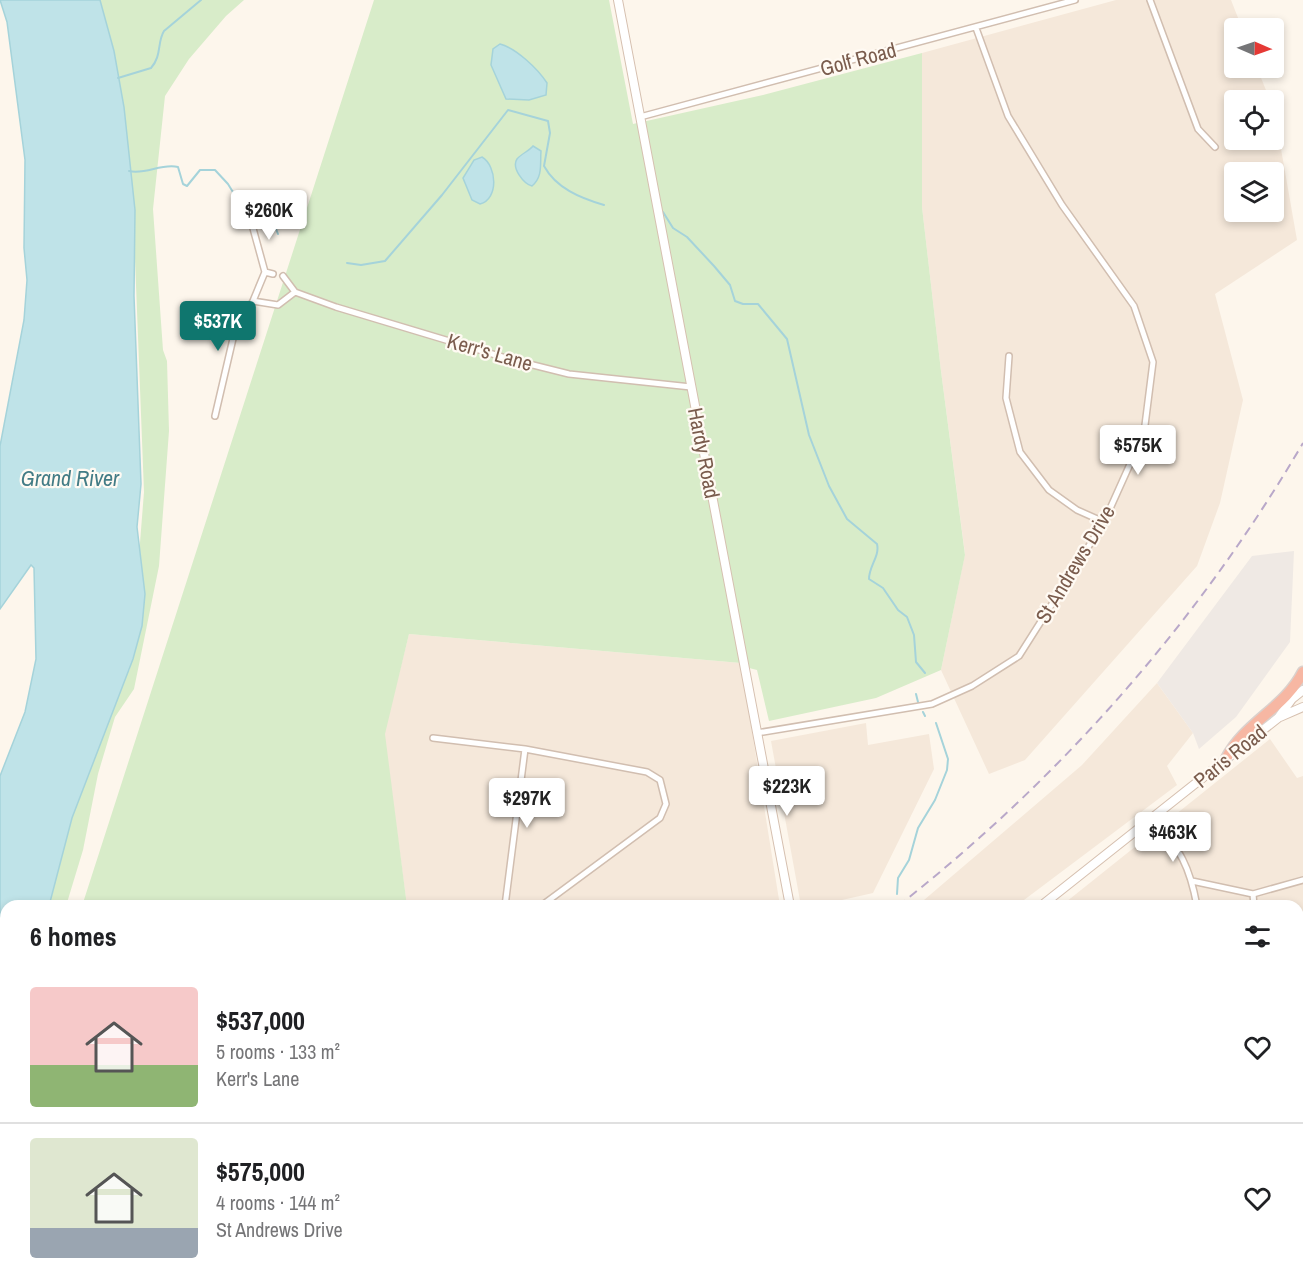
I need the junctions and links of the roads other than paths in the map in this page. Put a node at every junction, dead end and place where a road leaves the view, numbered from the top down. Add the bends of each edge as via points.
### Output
1 (618, 0) edge
2 (1076, 0) edge
3 (1150, 0) edge
4 (976, 28) junction
5 (640, 117) junction
6 (1215, 147) dead end
7 (251, 221) dead end
8 (265, 272) junction
9 (273, 274) dead end
10 (283, 276) dead end
11 (295, 292) junction
12 (253, 301) junction
13 (1008, 356) dead end
14 (691, 387) junction
15 (215, 416) dead end
16 (1104, 522) junction
17 (1303, 672) edge
18 (1303, 690) edge
19 (1303, 707) edge
20 (1278, 718) junction
21 (757, 733) junction
22 (433, 738) dead end
23 (525, 749) junction
24 (1226, 759) junction
25 (1154, 818) junction
26 (1303, 880) edge
27 (1192, 881) junction
28 (1253, 894) junction
29 (506, 900) edge
30 (549, 900) edge
31 (789, 900) edge
32 (1049, 900) edge
33 (1196, 900) edge
34 (1254, 900) edge

1 - 5 main road, Hardy Road
2 - 4 street, Golf Road
3 - 6 street via 1198,129
4 - 5 street, Golf Road
4 - 16 street, St Andrews Drive via 1008,116 1062,205 1134,306 1153,362 1144,433
5 - 14 main road, Hardy Road
7 - 8 street
8 - 9 street
8 - 12 street
10 - 11 street
11 - 12 street via 278,305
11 - 14 street, Kerr's Lane via 374,320 568,374
12 - 15 street via 235,330
13 - 16 street via 1006,398 1020,452 1049,490 1077,510
14 - 21 main road, Hardy Road
16 - 21 street, St Andrews Drive via 1019,656 972,686 932,705
17 - 24 highway via 1281,701 1234,741
18 - 20 main road, Paris Road
19 - 20 main road, Paris Road
20 - 24 main road, Paris Road
21 - 31 main road, Hardy Road
22 - 23 street
23 - 29 street
23 - 30 street via 647,772 660,780 666,804 660,818
24 - 25 main road, Paris Road
25 - 27 street via 1182,855
25 - 32 main road, Paris Road
26 - 28 street
27 - 28 street
27 - 33 street
28 - 34 street

